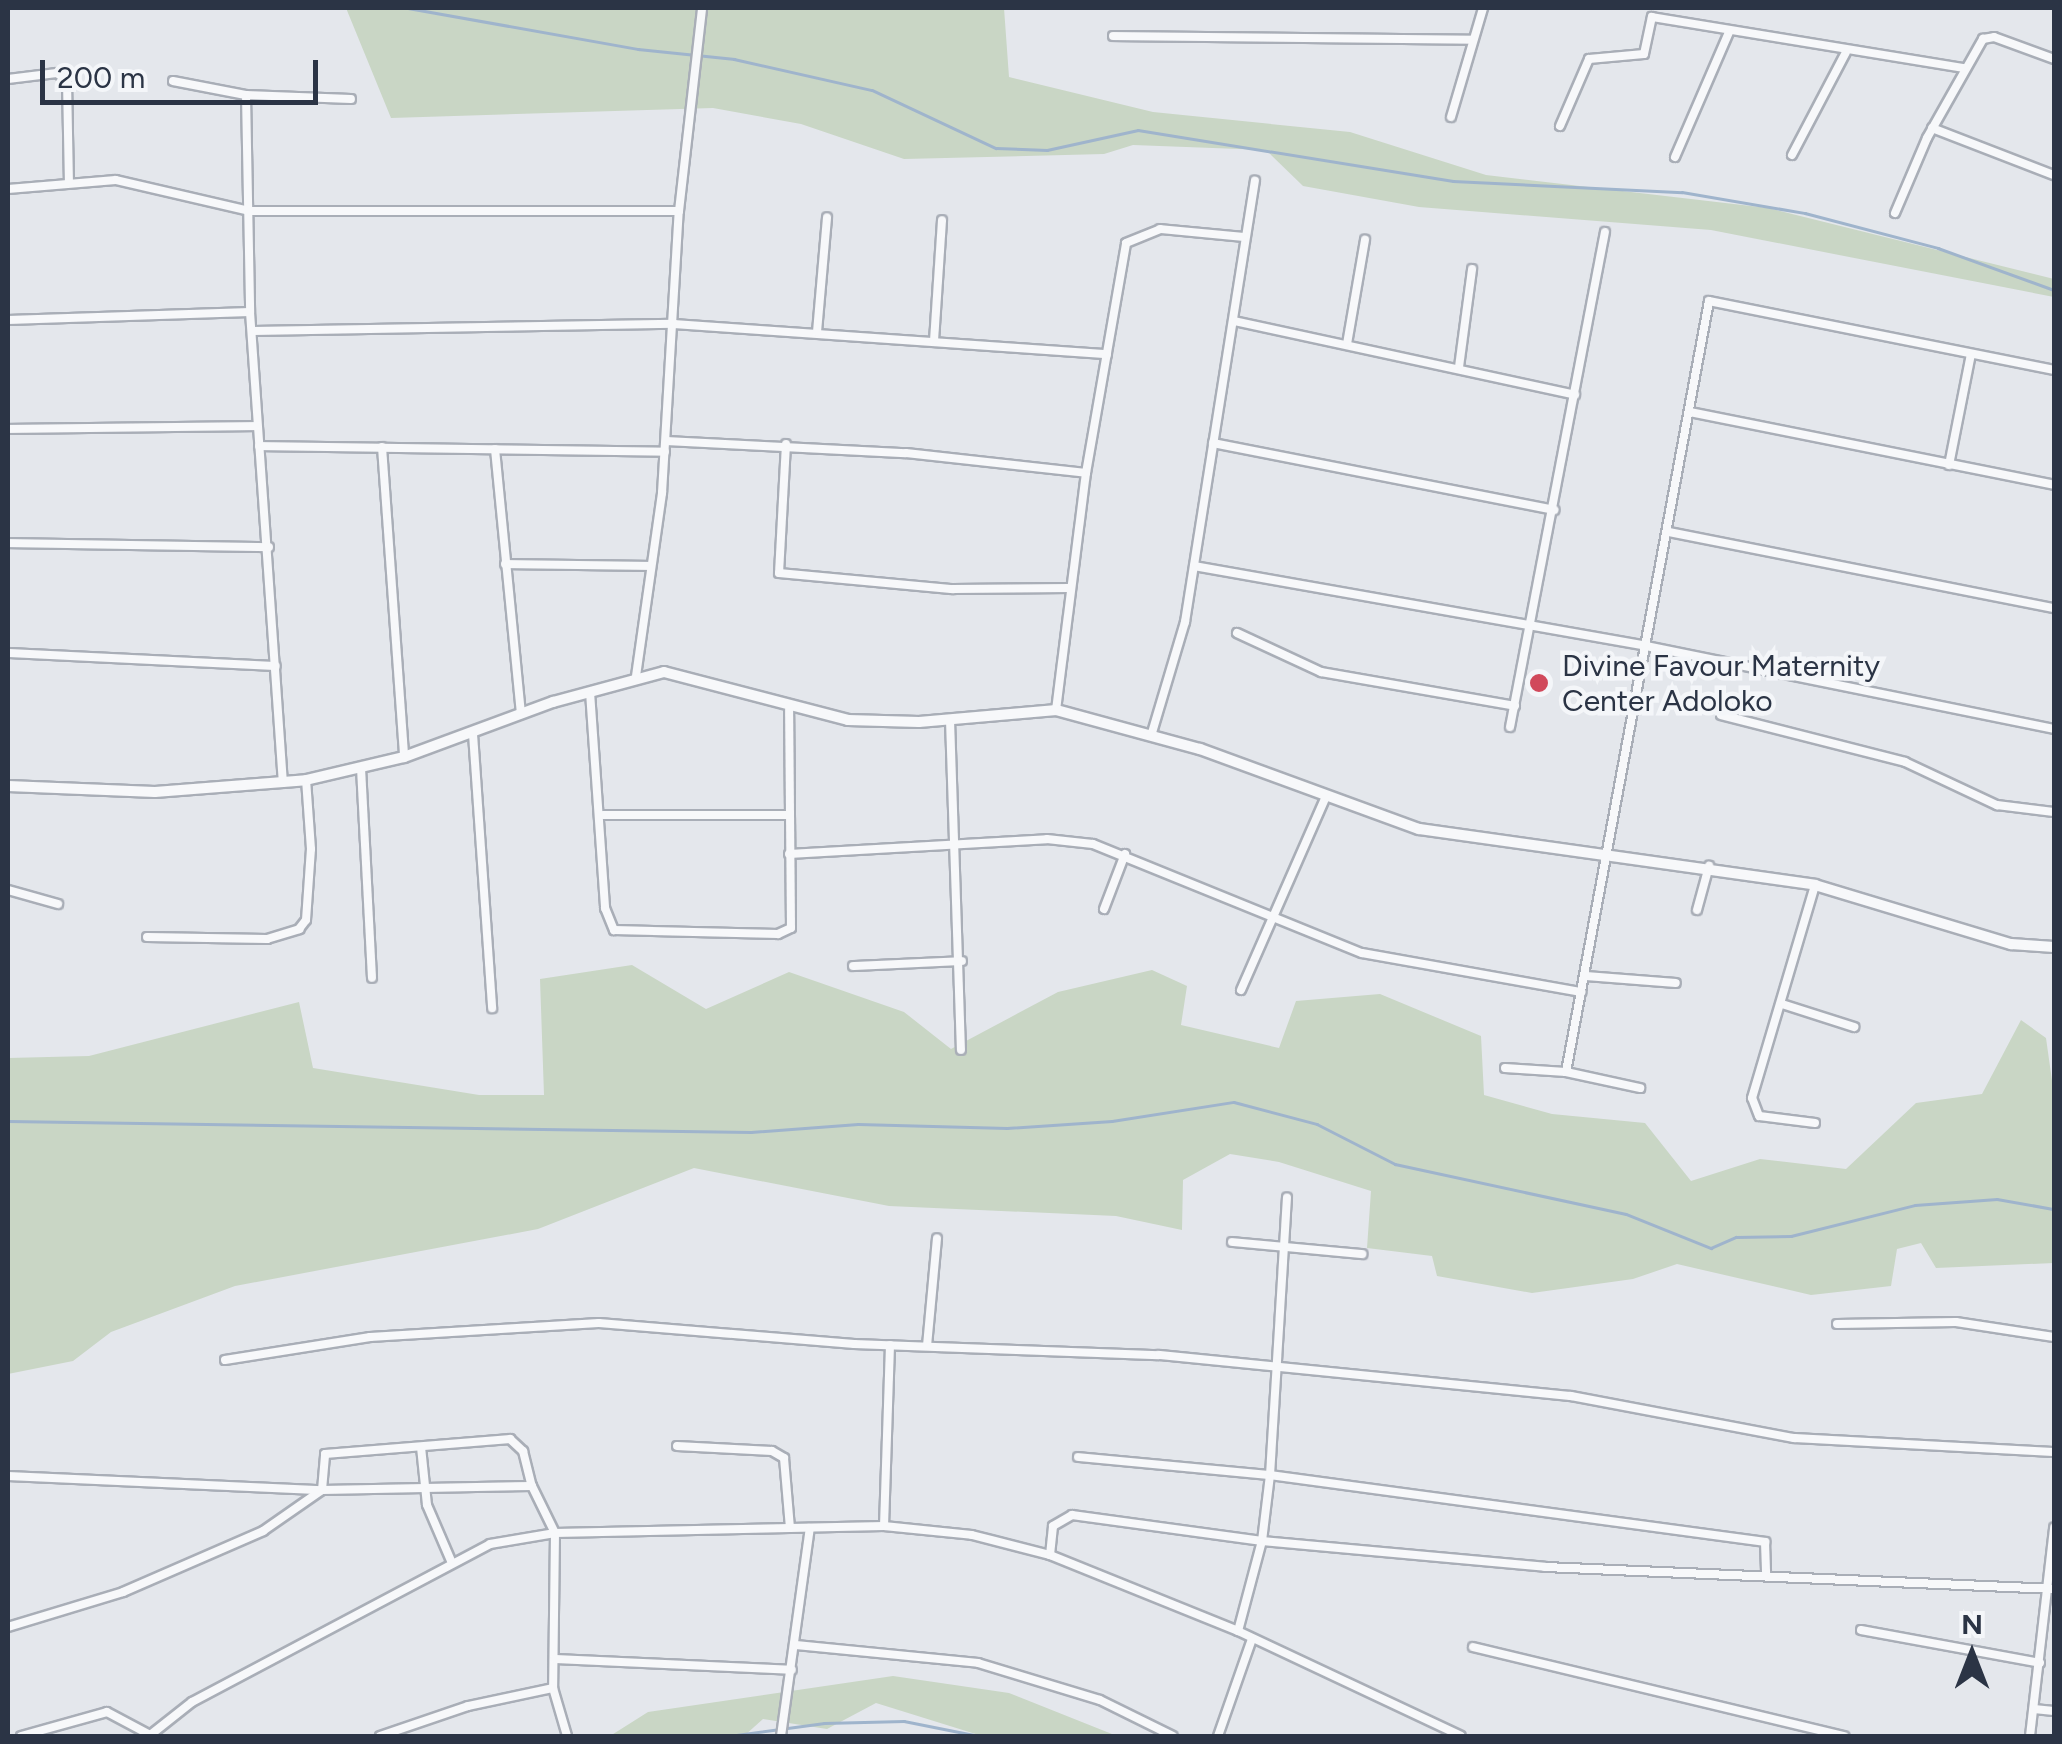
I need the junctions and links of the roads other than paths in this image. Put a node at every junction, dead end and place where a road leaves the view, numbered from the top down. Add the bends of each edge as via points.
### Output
1 (702, 8) edge
2 (1483, 8) edge
3 (1730, 30) junction
4 (1113, 36) dead end
5 (1471, 40) junction
6 (1846, 52) junction
7 (2054, 59) edge
8 (1965, 68) junction
9 (8, 79) edge
10 (173, 81) dead end
11 (246, 95) junction
12 (351, 99) dead end
13 (1452, 116) dead end
14 (1560, 126) dead end
15 (1932, 128) junction
16 (1792, 155) dead end
17 (1674, 157) dead end
18 (2054, 175) edge
19 (1255, 181) dead end
20 (69, 183) junction
21 (8, 189) edge
22 (249, 211) junction
23 (680, 211) junction
24 (1896, 213) dead end
25 (827, 217) dead end
26 (942, 220) dead end
27 (1605, 232) dead end
28 (1243, 237) junction
29 (1365, 240) dead end
30 (1472, 269) dead end
31 (250, 312) junction
32 (8, 320) edge
33 (1234, 321) junction
34 (674, 324) junction
35 (253, 331) junction
36 (816, 332) junction
37 (934, 342) junction
38 (1347, 344) junction
39 (1107, 354) junction
40 (1970, 354) junction
41 (1459, 367) junction
42 (2054, 370) edge
43 (1575, 396) junction
44 (1690, 412) junction
45 (257, 426) junction
46 (8, 429) edge
47 (666, 441) junction
48 (1213, 443) junction
49 (786, 444) junction
50 (259, 446) junction
51 (382, 447) junction
52 (495, 449) junction
53 (665, 452) junction
54 (1948, 465) junction
55 (1086, 473) junction
56 (2054, 485) edge
57 (1554, 510) junction
58 (1669, 532) junction
59 (8, 543) edge
60 (269, 547) junction
61 (505, 564) junction
62 (650, 566) junction
63 (1194, 566) junction
64 (1068, 588) junction
65 (2054, 608) edge
66 (1529, 626) junction
67 (1237, 634) dead end
68 (1646, 646) junction
69 (8, 653) edge
70 (276, 666) junction
71 (636, 676) junction
72 (590, 692) junction
73 (1515, 706) junction
74 (788, 710) junction
75 (1056, 710) junction
76 (521, 713) junction
77 (1721, 714) dead end
78 (950, 720) junction
79 (1510, 727) dead end
80 (2054, 730) edge
81 (473, 734) junction
82 (1151, 736) junction
83 (404, 757) junction
84 (362, 768) junction
85 (306, 780) junction
86 (283, 784) junction
87 (8, 786) edge
88 (1326, 798) junction
89 (2054, 812) edge
90 (603, 816) junction
91 (789, 816) junction
92 (957, 844) junction
93 (1607, 852) junction
94 (789, 854) junction
95 (1125, 854) junction
96 (1709, 866) junction
97 (1816, 884) junction
98 (8, 890) edge
99 (58, 904) dead end
100 (1104, 909) dead end
101 (1697, 910) dead end
102 (1272, 915) junction
103 (147, 937) dead end
104 (2054, 946) edge
105 (962, 962) junction
106 (853, 966) dead end
107 (1586, 976) junction
108 (372, 978) dead end
109 (1676, 983) dead end
110 (1241, 990) dead end
111 (1582, 992) junction
112 (1782, 1004) junction
113 (492, 1008) dead end
114 (1854, 1027) dead end
115 (961, 1050) dead end
116 (1505, 1068) dead end
117 (1566, 1072) junction
118 (1640, 1088) dead end
119 (1815, 1122) dead end
120 (1288, 1198) dead end
121 (937, 1238) dead end
122 (1232, 1242) dead end
123 (1287, 1246) junction
124 (1362, 1254) dead end
125 (1837, 1324) dead end
126 (2054, 1337) edge
127 (890, 1345) junction
128 (927, 1346) junction
129 (225, 1360) dead end
130 (1277, 1368) junction
131 (677, 1446) dead end
132 (422, 1447) junction
133 (2054, 1452) edge
134 (1078, 1457) dead end
135 (1270, 1474) junction
136 (8, 1476) edge
137 (424, 1484) junction
138 (532, 1486) junction
139 (322, 1490) junction
140 (884, 1526) junction
141 (2054, 1527) edge
142 (790, 1528) junction
143 (810, 1528) junction
144 (555, 1533) junction
145 (1262, 1541) junction
146 (1050, 1555) junction
147 (452, 1563) junction
148 (1766, 1575) junction
149 (2051, 1589) edge
150 (8, 1627) edge
151 (1861, 1630) dead end
152 (1238, 1631) junction
153 (1252, 1639) junction
154 (796, 1645) junction
155 (1473, 1647) dead end
156 (554, 1659) junction
157 (2040, 1663) junction
158 (792, 1670) junction
159 (553, 1688) junction
160 (2034, 1710) junction
161 (2054, 1711) edge
162 (21, 1736) edge
163 (149, 1736) edge
164 (380, 1736) edge
165 (568, 1736) edge
166 (782, 1736) edge
167 (1174, 1736) edge
168 (1218, 1736) edge
169 (1461, 1736) edge
170 (1846, 1736) edge
171 (2030, 1736) edge

1 - 23 street
2 - 5 street
3 - 6 street
3 - 14 street via 1652,17 1645,24 1644,54 1590,60
3 - 17 street
4 - 5 street
5 - 13 street
6 - 8 street
6 - 16 street
7 - 8 street via 1988,36
8 - 15 street
9 - 20 street via 57,74 67,81
10 - 11 street
11 - 12 street
11 - 22 street
15 - 18 street
15 - 24 street
19 - 28 street
20 - 21 street
20 - 22 street via 157,186
22 - 23 street
22 - 31 street
23 - 34 street
25 - 36 street
26 - 37 street
27 - 43 street
28 - 33 street
28 - 39 street via 1160,229 1132,238 1123,256
29 - 38 street
30 - 41 street
31 - 32 street
31 - 35 street
33 - 38 street
33 - 48 street
34 - 35 street
34 - 36 street
34 - 47 street
35 - 45 street
36 - 37 street
37 - 39 street
38 - 41 street
39 - 55 street
40 - 42 street
40 - 44 street via 1709,301
40 - 54 street
41 - 43 street
43 - 57 street
44 - 54 street
44 - 58 street
45 - 46 street
45 - 50 street
47 - 49 street
47 - 53 street
48 - 57 street
48 - 63 street
49 - 55 street
49 - 64 street via 779,573 954,589
50 - 51 street
50 - 60 street
51 - 52 street
51 - 83 street
52 - 53 street
52 - 61 street
53 - 62 street
54 - 56 street
55 - 64 street
57 - 66 street
58 - 65 street
58 - 68 street
59 - 60 street
60 - 70 street
61 - 62 street
61 - 76 street
62 - 71 street
63 - 66 street
63 - 82 street via 1185,622
64 - 75 street
66 - 68 street
66 - 73 street
67 - 73 street via 1321,672
68 - 80 street
68 - 93 street
69 - 70 street
70 - 86 street
71 - 72 street
71 - 74 street via 664,672 707,681
72 - 76 street
72 - 90 street
73 - 79 street
74 - 78 street via 848,720
74 - 91 street
75 - 78 street
75 - 82 street
76 - 81 street
77 - 89 street via 1905,762 1997,804
78 - 92 street
81 - 83 street
81 - 113 street
82 - 88 street
83 - 84 street
84 - 85 street
84 - 108 street
85 - 86 street
85 - 103 street via 312,850 306,920 299,929 267,939
86 - 87 street via 155,792
88 - 93 street via 1419,829
88 - 102 street
90 - 91 street
90 - 94 street via 605,908 614,930 778,934 791,928 793,916
91 - 94 street
92 - 94 street
92 - 95 street via 1047,839
92 - 105 street
93 - 96 street
93 - 107 street
95 - 100 street
95 - 102 street
96 - 97 street
96 - 101 street
97 - 104 street via 2010,944
97 - 112 street
98 - 99 street
102 - 110 street
102 - 111 street via 1395,962
105 - 106 street
105 - 115 street
107 - 109 street
107 - 111 street
111 - 117 street
112 - 114 street
112 - 119 street via 1752,1107 1768,1119
116 - 117 street
117 - 118 street
120 - 123 street
121 - 128 street
122 - 123 street
123 - 124 street
123 - 130 street
125 - 126 street via 1956,1322
127 - 128 street
127 - 129 street via 556,1323 370,1337
127 - 140 street
128 - 130 street via 1145,1354
130 - 133 street via 1572,1396 1794,1438
130 - 135 street
131 - 142 street via 772,1451 784,1458
132 - 137 street
132 - 138 street via 510,1440 524,1451
132 - 139 street via 325,1454
134 - 135 street
135 - 145 street
135 - 148 street via 1765,1542
136 - 139 street
137 - 138 street
137 - 139 street
137 - 147 street
138 - 144 street
139 - 150 street via 298,1511 186,1567
140 - 143 street
140 - 146 street via 972,1535
141 - 149 street
142 - 143 street
142 - 144 street
143 - 154 street
144 - 147 street via 490,1544
144 - 156 street
145 - 146 street via 1072,1515 1056,1520
145 - 148 street via 1546,1566
145 - 152 street
146 - 152 street
147 - 163 street via 192,1702
148 - 149 street
149 - 157 street
151 - 157 street
152 - 153 street
153 - 168 street
153 - 169 street
154 - 158 street
154 - 167 street via 978,1663 1100,1700
155 - 170 street
156 - 158 street
156 - 159 street
157 - 160 street
158 - 166 street
159 - 164 street via 468,1706
159 - 165 street
160 - 161 street
160 - 171 street
162 - 163 street via 107,1712

